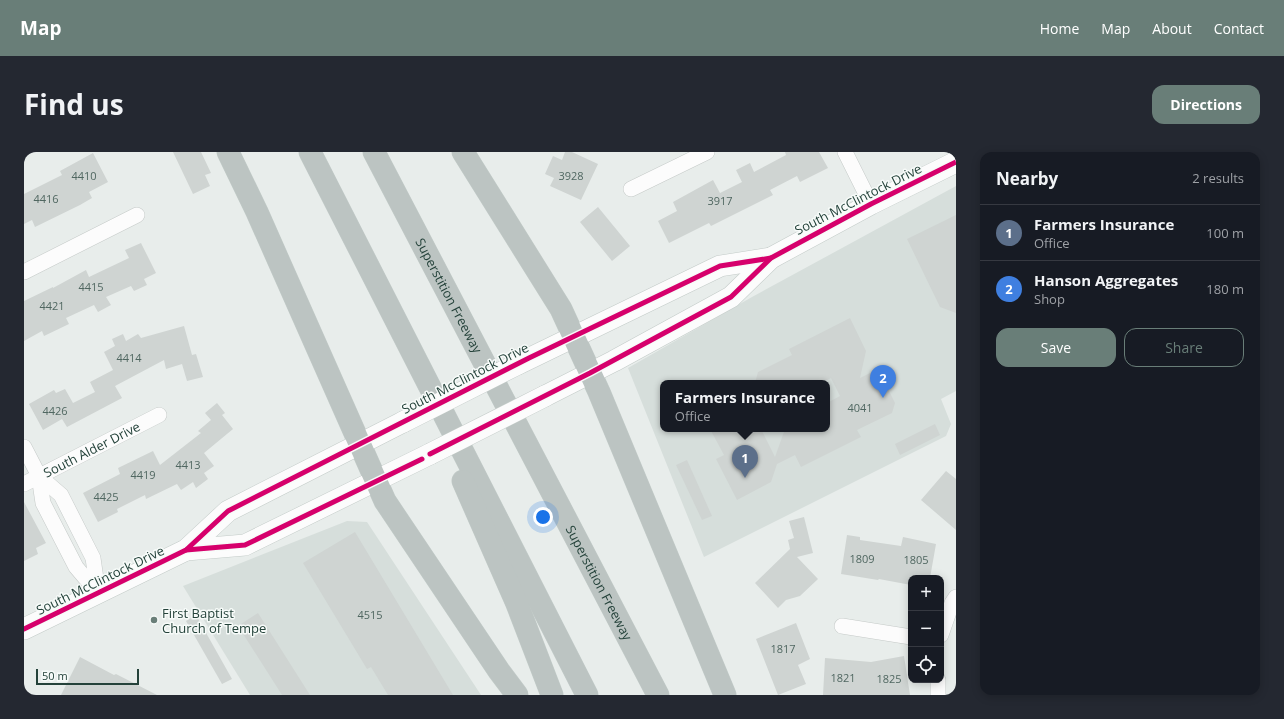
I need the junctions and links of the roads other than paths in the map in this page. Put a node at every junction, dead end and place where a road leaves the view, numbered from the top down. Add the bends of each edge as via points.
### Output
1 (228, 152) edge
2 (310, 152) edge
3 (374, 152) edge
4 (463, 152) edge
5 (707, 152) edge
6 (845, 152) edge
7 (956, 162) edge
8 (631, 189) dead end
9 (334, 200) junction
10 (871, 204) junction
11 (137, 215) dead end
12 (771, 258) junction
13 (24, 272) edge
14 (574, 336) junction
15 (590, 373) junction
16 (159, 415) dead end
17 (360, 444) junction
18 (24, 447) edge
19 (39, 476) junction
20 (377, 481) junction
21 (24, 484) edge
22 (186, 550) junction
23 (98, 593) junction
24 (956, 598) edge
25 (842, 626) dead end
26 (944, 626) edge
27 (24, 629) edge
28 (908, 637) edge
29 (938, 683) edge
30 (518, 695) edge
31 (552, 695) edge
32 (587, 695) edge
33 (658, 695) edge
34 (724, 695) edge
35 (938, 695) edge

1 - 17 highway
2 - 9 highway
3 - 33 highway, Superstition Freeway
4 - 14 highway via 561,309
5 - 8 street
6 - 10 street
7 - 10 main road, South McClintock Drive
9 - 31 highway via 511,590
9 - 32 highway
10 - 12 main road, South McClintock Drive
11 - 13 street
12 - 14 main road, South McClintock Drive via 720,266
12 - 15 main road, South McClintock Drive via 731,297
14 - 15 highway
14 - 17 main road, South McClintock Drive, bridge
15 - 20 main road, South McClintock Drive, bridge
15 - 34 highway
16 - 19 street, South Alder Drive
17 - 20 highway
17 - 22 main road, South McClintock Drive via 228,511
18 - 19 street
19 - 21 street, South Alder Drive
19 - 23 street via 43,503 76,567
20 - 22 main road, South McClintock Drive via 245,545
20 - 30 highway via 385,502 499,671
22 - 23 main road, South McClintock Drive
23 - 27 main road, South McClintock Drive
24 - 26 street
25 - 28 street
29 - 35 street

